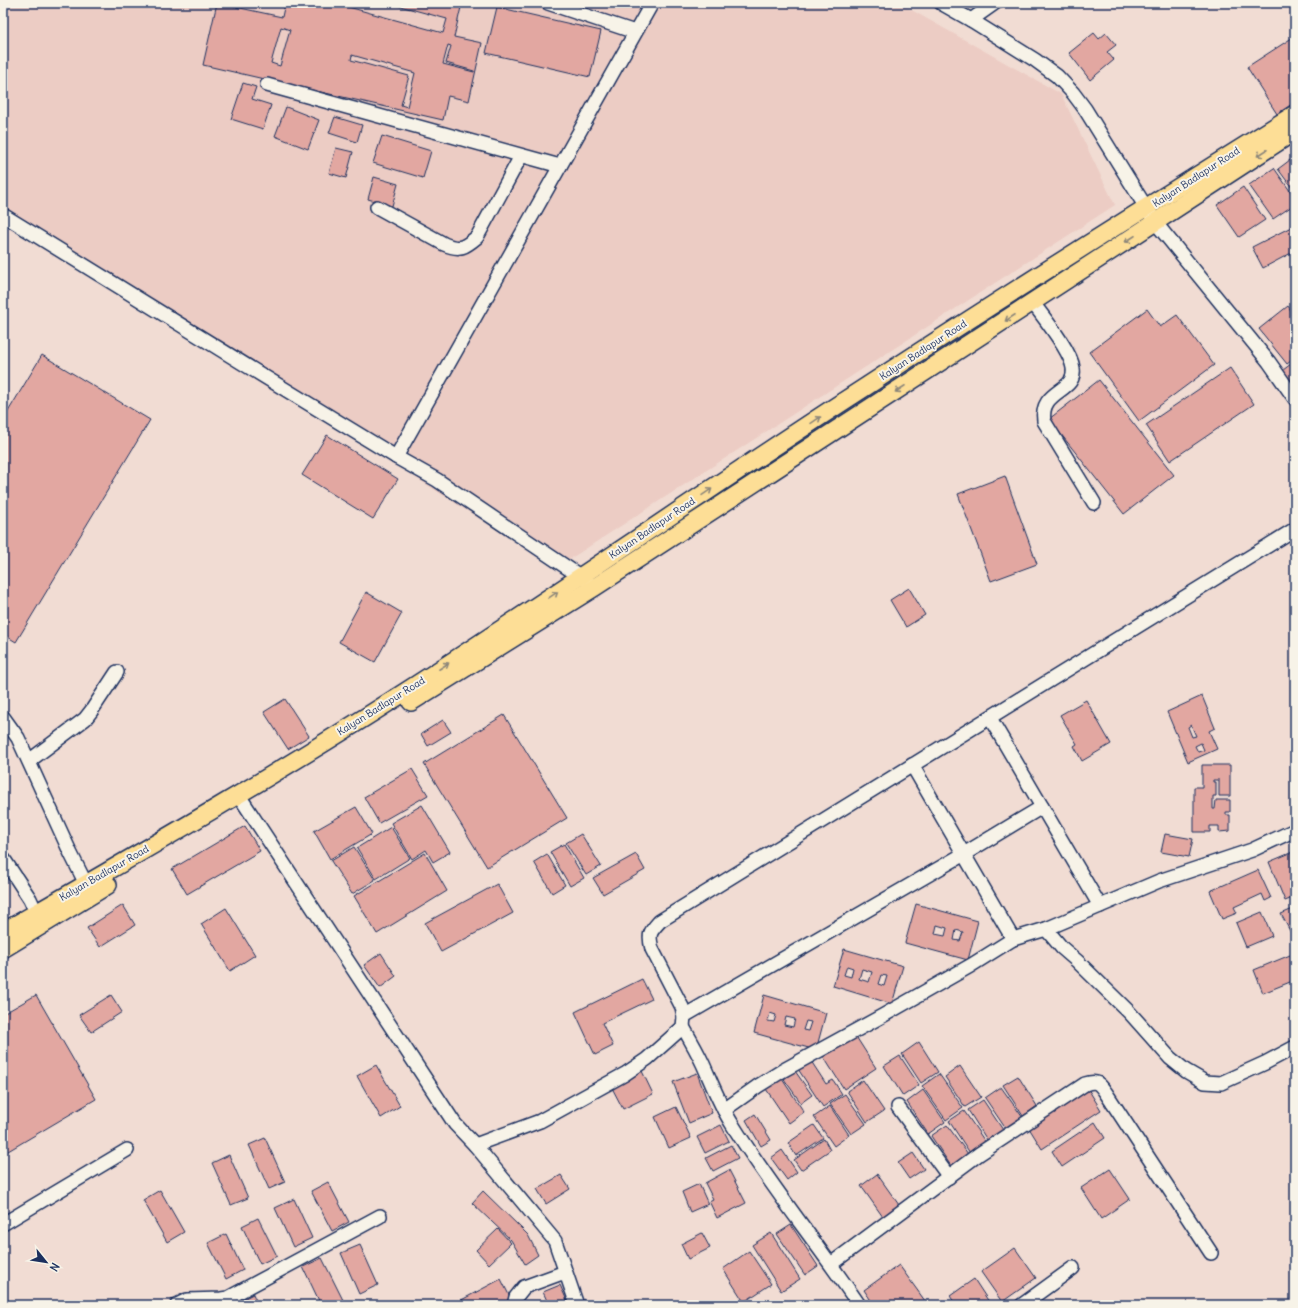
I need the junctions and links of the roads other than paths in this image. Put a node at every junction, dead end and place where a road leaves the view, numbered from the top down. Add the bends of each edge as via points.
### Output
1 (548, 3) edge
2 (652, 3) edge
3 (941, 3) edge
4 (988, 5) edge
5 (971, 20) junction
6 (635, 32) junction
7 (267, 85) dead end
8 (1295, 114) edge
9 (1295, 131) edge
10 (521, 156) junction
11 (560, 166) junction
12 (377, 207) dead end
13 (3, 215) edge
14 (1150, 216) junction
15 (1033, 303) junction
16 (1295, 399) edge
17 (396, 457) junction
18 (1094, 503) dead end
19 (1295, 529) edge
20 (580, 576) junction
21 (595, 587) junction
22 (118, 672) dead end
23 (3, 717) edge
24 (990, 718) junction
25 (29, 761) junction
26 (912, 765) junction
27 (241, 799) junction
28 (1042, 807) junction
29 (1295, 830) edge
30 (964, 854) junction
31 (3, 858) edge
32 (86, 884) junction
33 (1100, 906) junction
34 (39, 919) junction
35 (1046, 928) junction
36 (3, 932) edge
37 (1014, 939) junction
38 (3, 949) edge
39 (683, 1022) junction
40 (1295, 1047) edge
41 (898, 1106) dead end
42 (724, 1110) junction
43 (475, 1145) junction
44 (127, 1150) dead end
45 (949, 1177) junction
46 (380, 1216) dead end
47 (3, 1224) edge
48 (1211, 1253) dead end
49 (831, 1264) junction
50 (1073, 1268) dead end
51 (565, 1272) junction
52 (177, 1305) edge
53 (514, 1305) edge
54 (577, 1305) edge
55 (860, 1305) edge
56 (1022, 1305) edge

1 - 6 street
2 - 6 street
3 - 5 street
4 - 5 street
5 - 14 street via 1035,60 1057,76 1073,93
6 - 11 street
7 - 10 street
8 - 14 main road, Kalyan Badlapur Road
9 -> 14 main road, Kalyan Badlapur Road
10 - 11 street
10 - 12 street via 477,237 461,248 444,244
11 - 17 street
13 - 17 street
14 -> 15 main road, Kalyan Badlapur Road
14 - 16 street via 1269,362
20 -> 14 main road, Kalyan Badlapur Road via 872,382 1053,266
15 - 18 street via 1070,356 1074,369 1069,384 1047,401 1044,421
15 -> 21 main road, Kalyan Badlapur Road
17 - 20 street via 437,480
19 - 24 street
20 - 21 street
27 -> 20 main road, Kalyan Badlapur Road
21 - 27 main road, Kalyan Badlapur Road via 361,733
22 - 25 street via 85,719
23 - 25 street via 18,738
24 - 26 street
24 - 28 street
25 - 32 street
26 - 30 street
26 - 39 street via 660,921 651,931 652,948 682,1007
27 - 32 main road, Kalyan Badlapur Road
27 - 34 main road, Kalyan Badlapur Road
27 - 43 street via 455,1124
28 - 30 street
28 - 33 street
29 - 33 street via 1252,850 1160,881
30 - 37 street
30 - 39 street
31 - 34 street via 30,899
32 - 34 main road, Kalyan Badlapur Road
33 - 35 street
34 - 36 main road, Kalyan Badlapur Road
34 - 38 main road, Kalyan Badlapur Road
35 - 37 street
35 - 40 street via 1062,948 1129,1012 1170,1058 1205,1082 1221,1082
37 - 42 street via 782,1071
39 - 42 street
39 - 43 street via 647,1059 625,1074 540,1121
41 - 45 street
42 - 49 street via 781,1197
43 - 51 street via 555,1241
44 - 47 street
45 - 48 street via 979,1154 1085,1084 1096,1082 1106,1093
45 - 49 street
46 - 52 street via 228,1298 187,1300
49 - 55 street
50 - 56 street
51 - 53 street via 524,1287 516,1297
51 - 54 street

